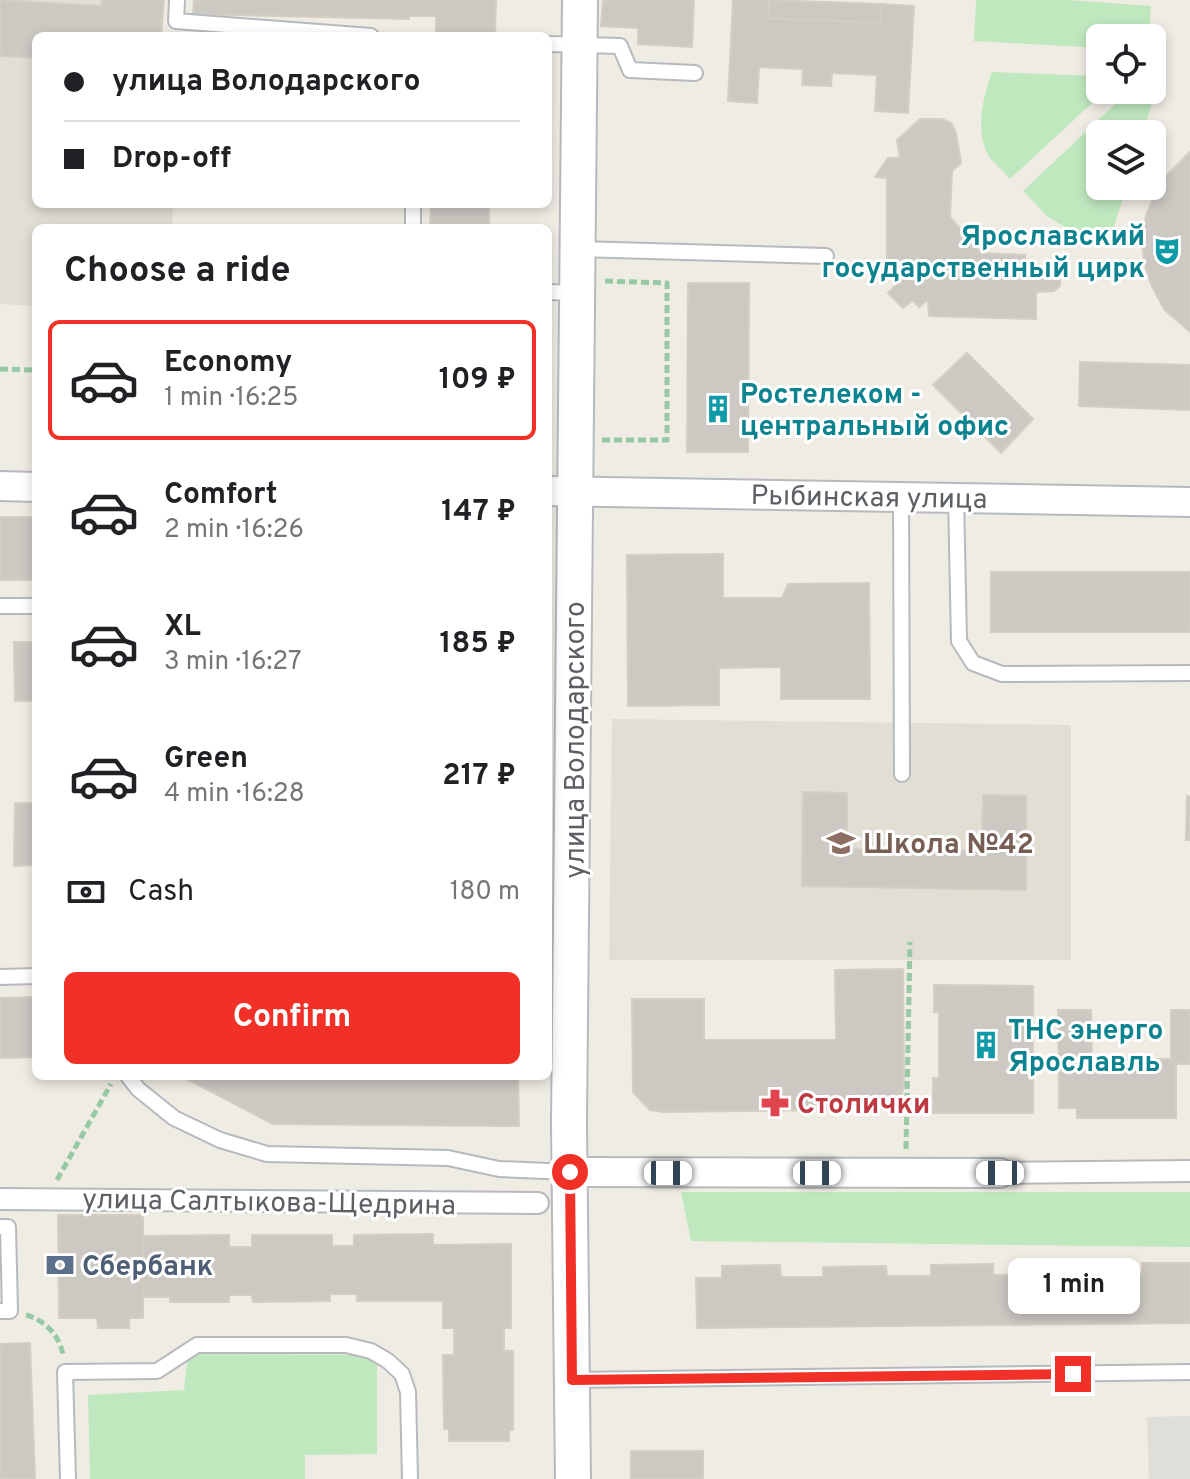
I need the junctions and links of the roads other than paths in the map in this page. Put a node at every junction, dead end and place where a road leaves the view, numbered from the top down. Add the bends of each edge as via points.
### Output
1 (177, 0) edge
2 (580, 0) edge
3 (319, 32) edge
4 (564, 44) edge
5 (695, 73) dead end
6 (576, 249) junction
7 (826, 256) dead end
8 (574, 289) edge
9 (0, 486) edge
10 (32, 487) edge
11 (562, 491) edge
12 (901, 497) junction
13 (956, 497) junction
14 (1190, 502) edge
15 (0, 606) edge
16 (32, 606) edge
17 (1190, 673) edge
18 (902, 774) dead end
19 (32, 976) edge
20 (0, 977) edge
21 (131, 1080) edge
22 (1190, 1171) edge
23 (570, 1172) junction
24 (1000, 1173) joint
25 (0, 1199) edge
26 (538, 1203) dead end
27 (0, 1227) edge
28 (5, 1311) edge
29 (1190, 1372) edge
30 (572, 1380) junction
31 (68, 1479) edge
32 (410, 1479) edge
33 (573, 1479) edge

1 - 3 lane via 176,21
2 - 4 street, улица Володарского
4 - 5 lane via 620,46 630,70
4 - 6 street, улица Володарского
6 - 7 lane
6 - 8 street, улица Володарского
8 - 11 street, улица Володарского
9 - 10 street
11 - 12 street, Рыбинская улица
11 - 23 street, улица Володарского via 564,1032
12 - 13 street, Рыбинская улица
12 - 18 lane
13 - 14 street, Рыбинская улица
13 - 17 lane via 959,641 973,663 1002,674
15 - 16 lane
19 - 20 lane
21 - 23 lane via 174,1118 267,1154 448,1158 499,1169
22 - 24 street
23 - 24 street
23 - 30 street, улица Володарского
25 - 26 street, улица Салтыкова-Щедрина
27 - 28 lane via 8,1227
29 - 30 lane
30 - 33 street, улица Володарского
31 - 32 lane via 65,1372 157,1371 197,1345 346,1345 388,1361 402,1374 408,1392

